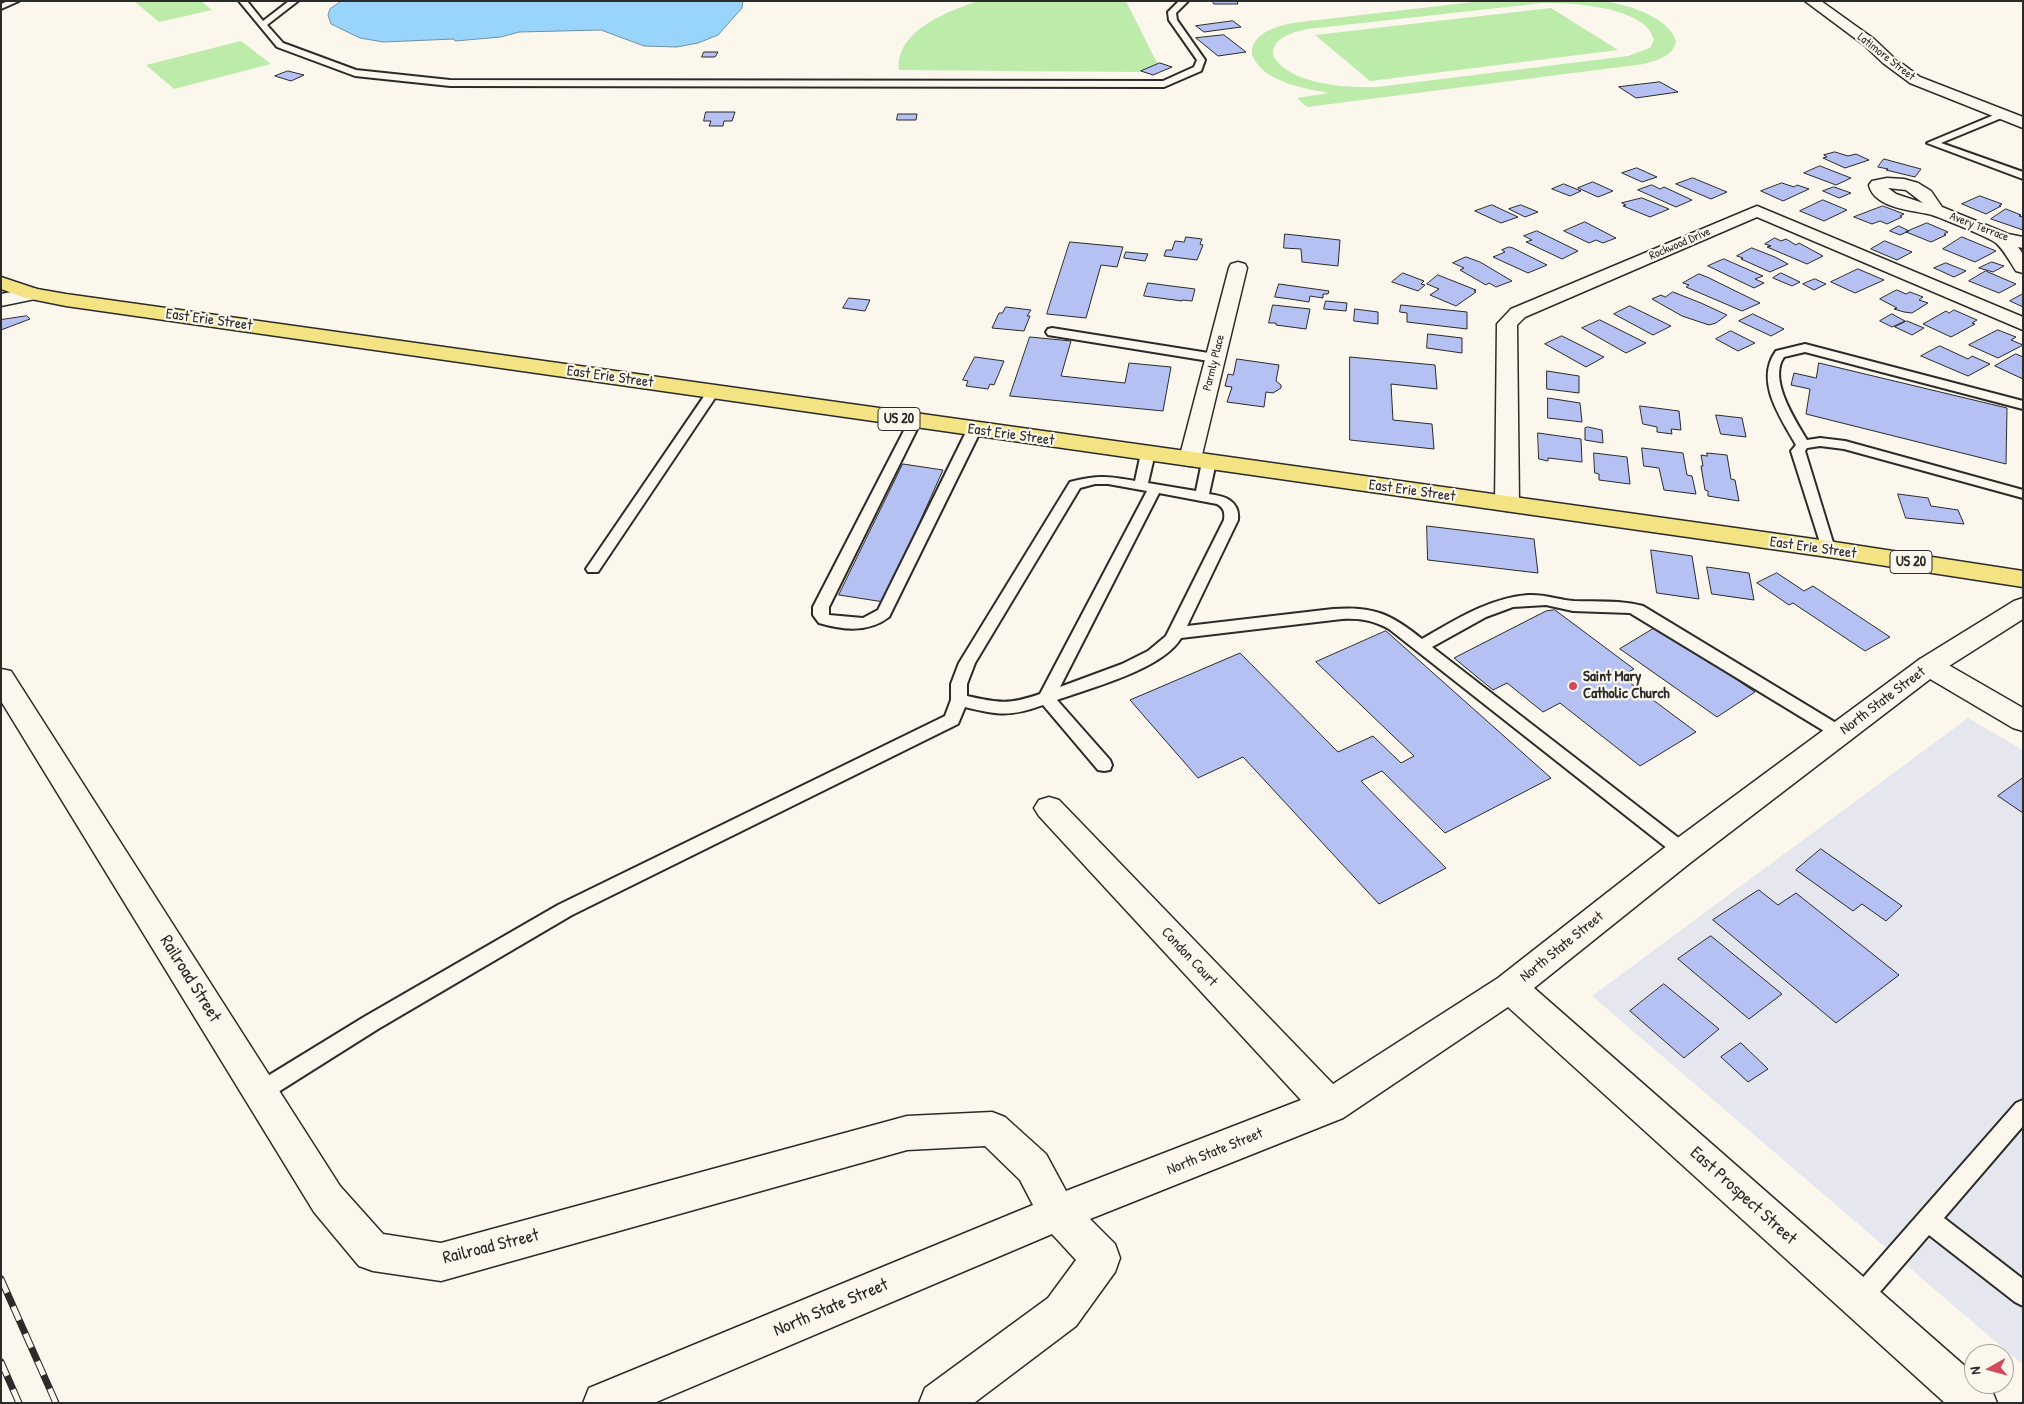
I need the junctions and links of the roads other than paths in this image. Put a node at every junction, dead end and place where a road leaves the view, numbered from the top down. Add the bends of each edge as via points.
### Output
1 (15, 1) edge
2 (243, 1) edge
3 (294, 1) edge
4 (1184, 1) edge
5 (1812, 1) edge
6 (1, 7) edge
7 (262, 25) junction
8 (2000, 115) junction
9 (2023, 123) edge
10 (2023, 176) edge
11 (1935, 210) dead end
12 (2002, 238) junction
13 (2023, 243) edge
14 (2023, 267) edge
15 (1238, 268) dead end
16 (1, 282) edge
17 (33, 294) junction
18 (1, 300) edge
19 (2023, 324) edge
20 (1052, 332) dead end
21 (1215, 358) junction
22 (714, 392) junction
23 (2023, 405) edge
24 (914, 421) junction
25 (974, 430) junction
26 (1803, 445) junction
27 (1148, 453) junction
28 (1199, 460) junction
29 (1147, 487) junction
30 (2023, 494) edge
31 (1202, 496) junction
32 (1507, 504) junction
33 (1828, 549) junction
34 (592, 569) dead end
35 (2023, 579) edge
36 (2023, 607) edge
37 (1176, 633) junction
38 (1421, 646) junction
39 (1929, 666) junction
40 (1, 678) edge
41 (1046, 698) junction
42 (959, 700) junction
43 (2023, 721) edge
44 (1840, 734) junction
45 (1104, 765) dead end
46 (1049, 808) dead end
47 (1683, 852) junction
48 (1510, 988) junction
49 (260, 1092) junction
50 (1330, 1106) junction
51 (2023, 1110) edge
52 (1058, 1213) junction
53 (1927, 1219) junction
54 (2023, 1294) edge
55 (1859, 1299) junction
56 (604, 1403) edge
57 (940, 1403) edge
58 (1976, 1403) edge

1 - 6 lane
2 - 7 lane
3 - 7 lane
4 - 7 lane via 1172,12 1173,20 1201,60 1198,70 1164,84 450,83 355,73 280,46
5 - 8 street, Latimore Street via 1915,80
8 - 9 street, Latimore Street
8 - 10 lane via 1932,142
11 - 12 street, Avery Terrace
12 - 13 street, Avery Terrace
12 - 14 street
15 - 21 street, Parmly Place
16 - 17 main road, East Erie Street / US 20
17 - 18 street
17 - 22 main road, East Erie Street / US 20
19 - 32 street, Rockwood Drive via 1757,211 1511,317 1507,324
20 - 21 lane
21 - 28 street, Parmly Place
22 - 24 main road, East Erie Street / US 20
22 - 34 lane
23 - 26 lane via 1805,348 1780,354 1773,365 1773,380 1780,402
24 - 25 main road, East Erie Street / US 20
24 - 25 lane via 821,607 824,619 860,626 884,613
25 - 27 main road, East Erie Street / US 20
26 - 30 lane via 1820,442 1845,444
26 - 33 lane via 1798,451
27 - 28 main road, East Erie Street / US 20
27 - 29 lane
28 - 31 lane
28 - 32 main road, East Erie Street / US 20
29 - 31 lane
29 - 41 lane
29 - 42 lane via 1108,480 1075,485 966,663 959,684
31 - 37 lane via 1229,505 1231,520
32 - 33 main road, East Erie Street / US 20
33 - 35 main road, East Erie Street / US 20
36 - 39 street, North State Street
37 - 38 lane via 1351,612 1378,615
37 - 41 lane via 1154,654 1128,668
38 - 44 lane via 1487,610 1514,602 1546,600 1574,606 1617,606 1638,610
38 - 47 lane
39 - 43 street
39 - 44 street, North State Street
40 - 49 street, Railroad Street
41 - 42 lane via 1024,706 998,709
41 - 45 lane
42 - 49 lane via 952,720 566,910 371,1023
44 - 47 street, North State Street
46 - 50 street, Condon Court
47 - 48 street, North State Street
48 - 50 street, North State Street
48 - 55 street, East Prospect Street
49 - 52 street, Railroad Street via 327,1199 373,1252 440,1262 907,1133 992,1129 1033,1166
50 - 52 street, North State Street
51 - 53 lane
52 - 56 street, North State Street
52 - 57 street via 1101,1258 1062,1312
53 - 54 lane
53 - 55 lane
55 - 58 street, East Prospect Street

